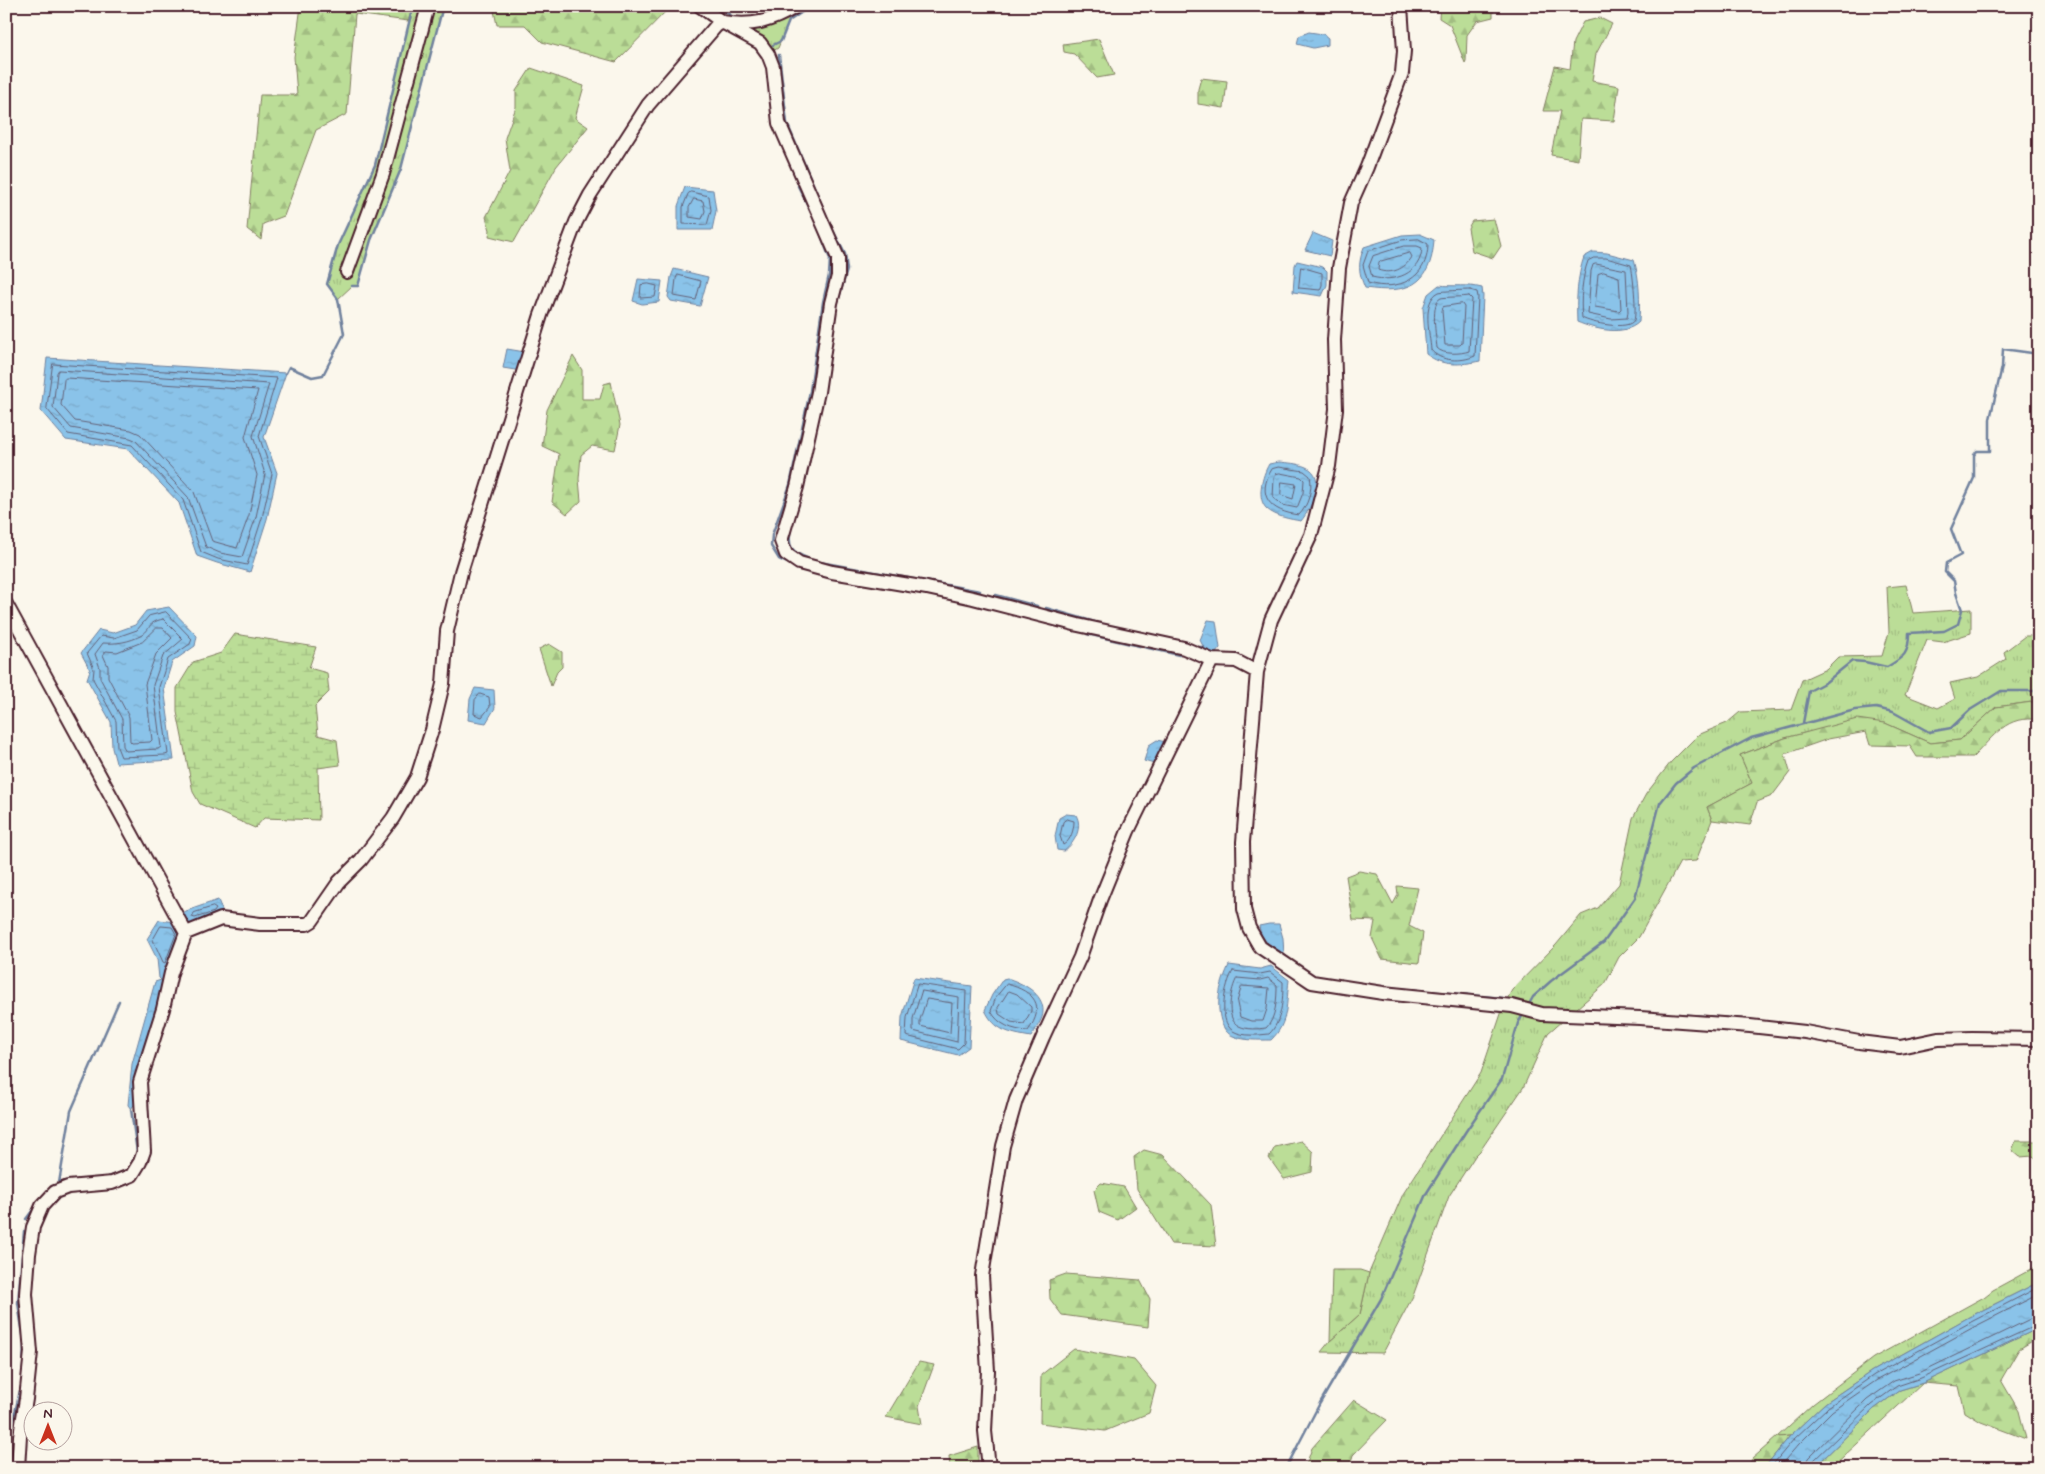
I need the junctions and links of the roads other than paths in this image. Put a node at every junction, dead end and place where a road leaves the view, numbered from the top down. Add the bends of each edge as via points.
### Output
1 (428, 6) edge
2 (700, 6) edge
3 (797, 6) edge
4 (1401, 6) edge
5 (722, 22) junction
6 (347, 272) dead end
7 (6, 604) edge
8 (1212, 660) junction
9 (1257, 672) junction
10 (186, 933) junction
11 (2039, 1039) edge
12 (18, 1468) edge
13 (989, 1468) edge

1 - 6 street via 383,174
2 - 5 street
3 - 5 street via 785,14 753,24
4 - 9 street via 1402,73 1351,203 1339,268 1334,340 1336,408 1329,466 1311,535 1271,620
5 - 8 street via 760,43 768,54 779,123 838,258 838,276 818,392 782,541 786,554 799,563 832,572 981,600 1184,648
5 - 10 street via 648,106 576,222 541,314 460,572 447,631 443,684 432,730 416,777 393,818 361,860 339,882 312,921 306,924 260,924 221,919
7 - 10 street
8 - 9 street via 1236,661
8 - 13 street via 1128,831 1080,957 1016,1100 1003,1146 982,1276 988,1371 985,1431
9 - 11 street via 1243,842 1244,909 1249,928 1260,947 1312,982 1512,1006 1542,1014 1750,1026 1900,1047 1938,1039
10 - 12 street via 171,973 140,1082 144,1151 140,1162 132,1175 112,1183 68,1187 55,1192 42,1206 33,1227 26,1294 31,1352

